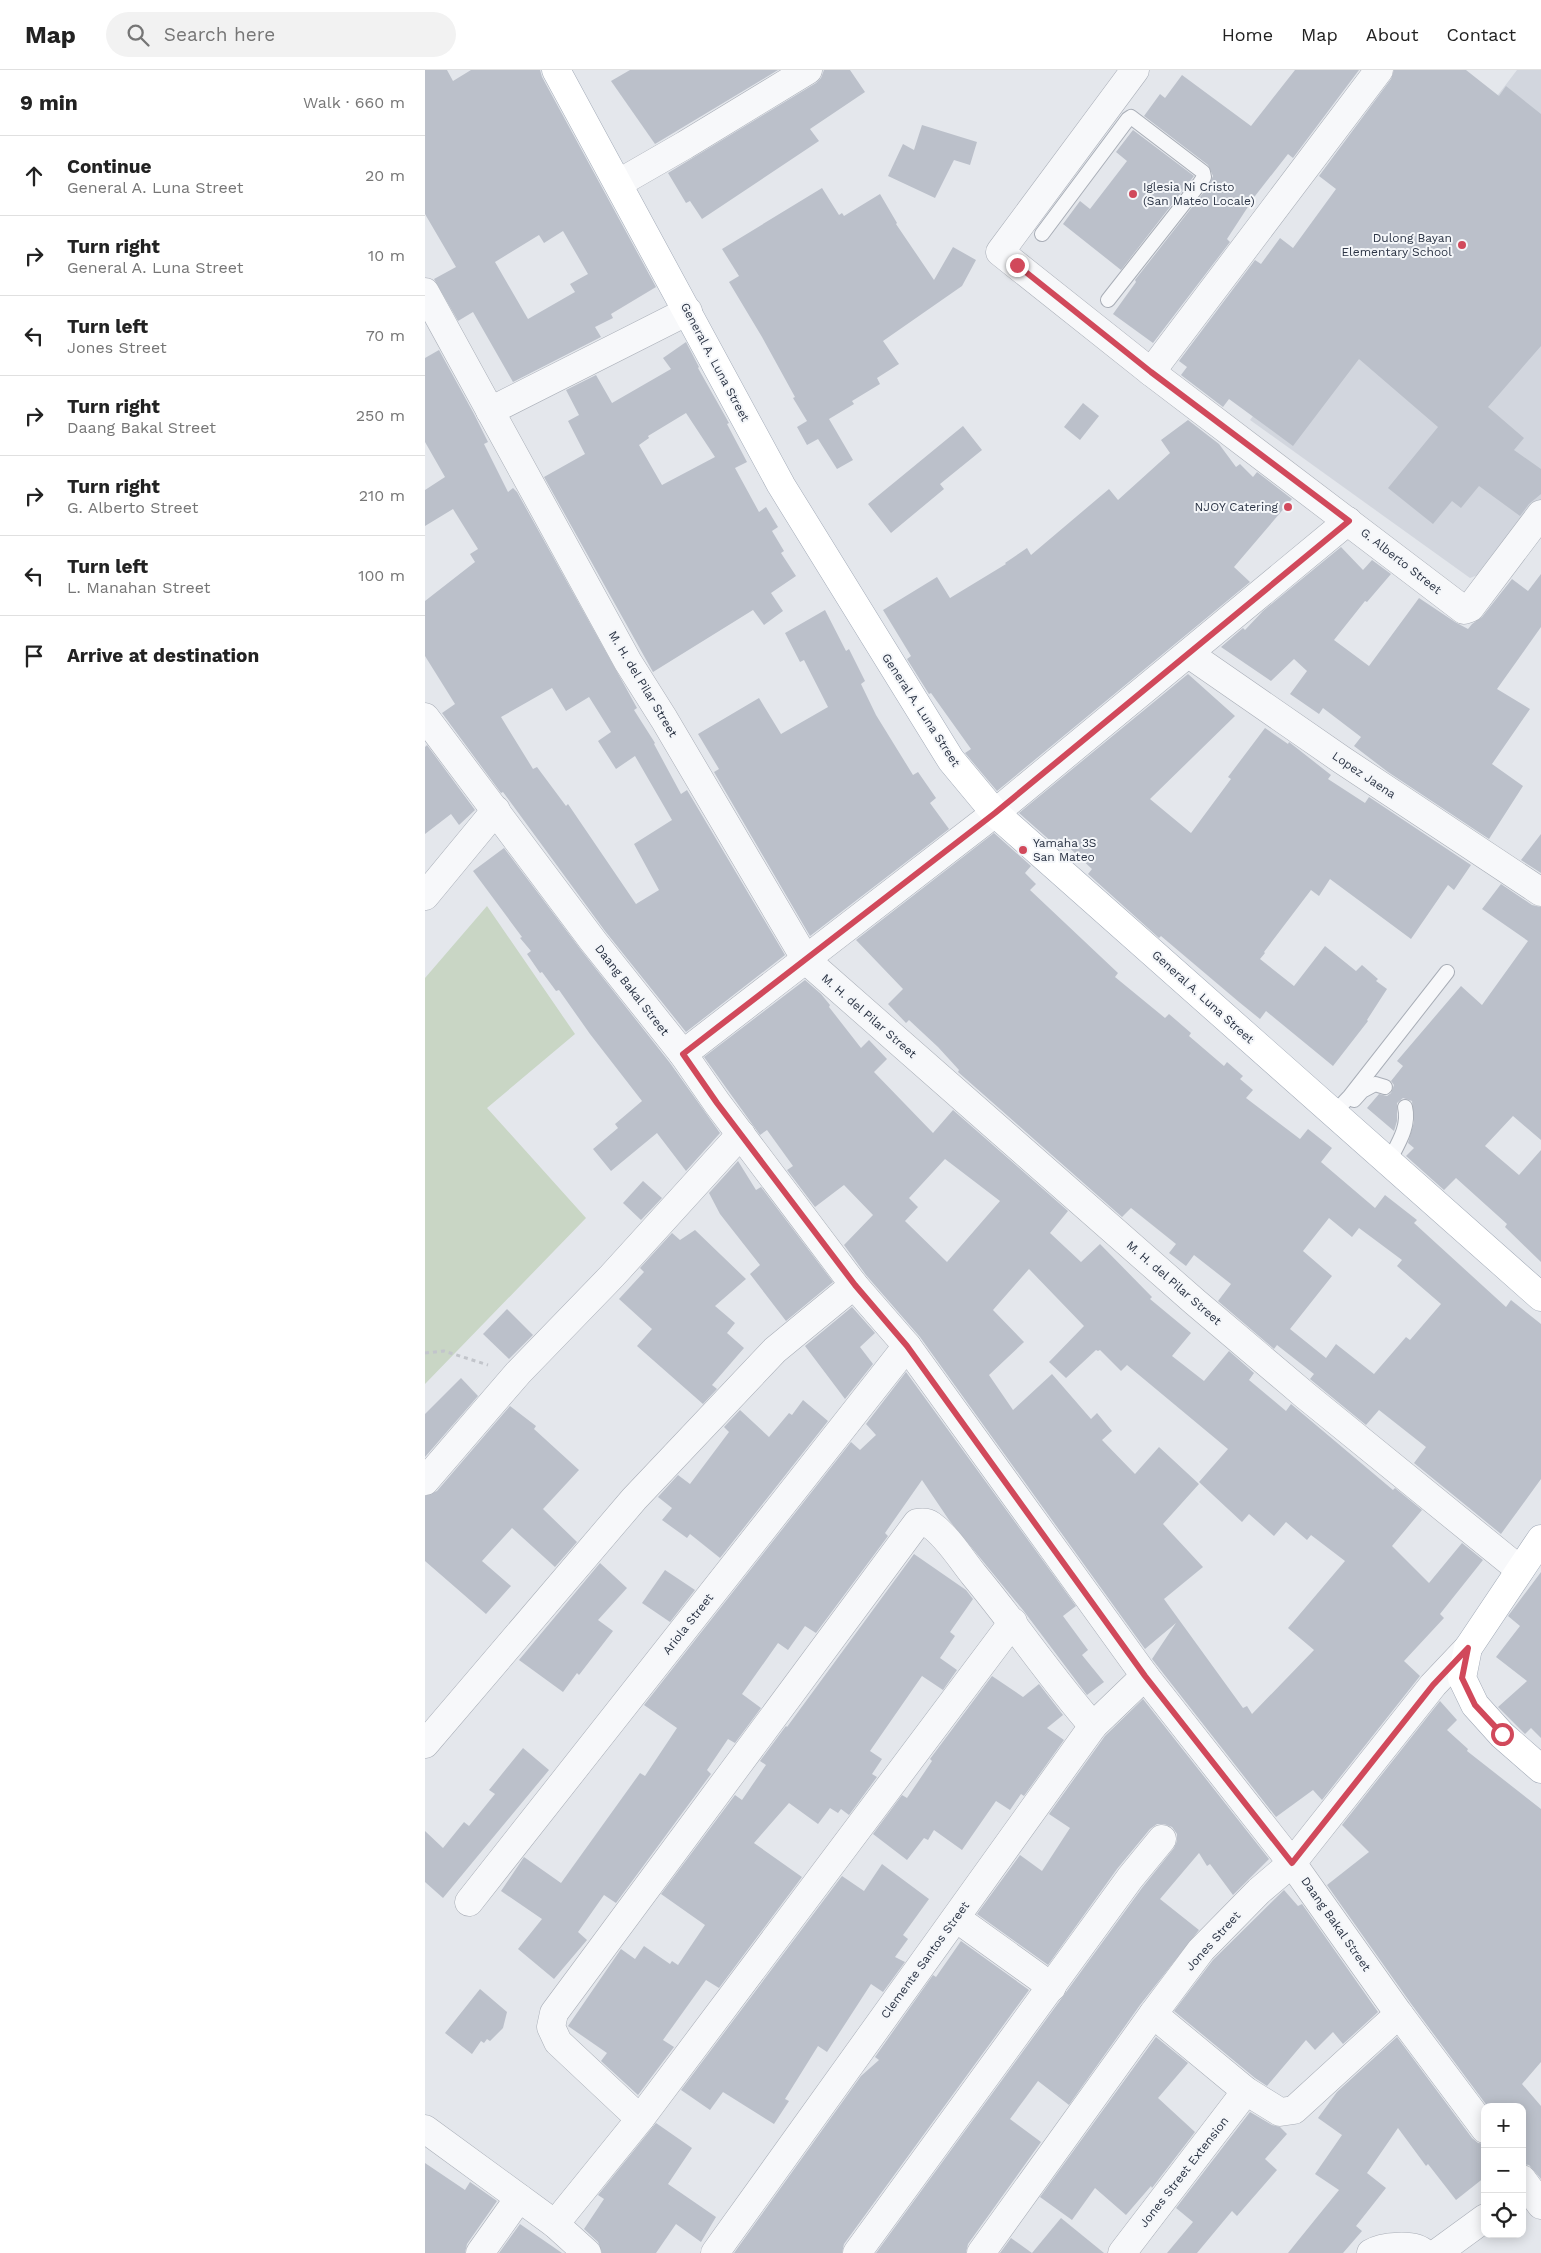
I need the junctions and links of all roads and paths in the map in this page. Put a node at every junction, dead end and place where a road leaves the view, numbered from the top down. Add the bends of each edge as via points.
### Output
1 (556, 70) edge
2 (808, 70) edge
3 (1135, 70) edge
4 (1379, 70) edge
5 (619, 183) junction
6 (1041, 234) dead end
7 (425, 292) edge
8 (1108, 300) dead end
9 (688, 312) junction
10 (1151, 372) junction
11 (490, 411) junction
12 (1541, 514) edge
13 (1349, 521) junction
14 (1533, 544) edge
15 (1189, 654) junction
16 (425, 717) edge
17 (496, 810) junction
18 (995, 813) junction
19 (1541, 892) edge
20 (425, 896) edge
21 (806, 960) junction
22 (1447, 972) dead end
23 (683, 1054) junction
24 (1385, 1087) dead end
25 (1405, 1107) dead end
26 (1336, 1116) junction
27 (741, 1134) junction
28 (1388, 1163) junction
29 (855, 1285) junction
30 (1541, 1297) edge
31 (907, 1346) junction
32 (425, 1353) edge
33 (518, 1373) junction
34 (425, 1481) edge
35 (1541, 1539) edge
36 (1520, 1570) junction
37 (1013, 1622) junction
38 (1468, 1648) junction
39 (1145, 1676) junction
40 (1093, 1726) junction
41 (425, 1744) edge
42 (1541, 1769) edge
43 (1162, 1839) dead end
44 (1292, 1863) junction
45 (469, 1902) dead end
46 (956, 1918) junction
47 (1051, 1986) junction
48 (1153, 2014) junction
49 (1399, 2014) junction
50 (1246, 2091) junction
51 (640, 2119) junction
52 (1481, 2124) edge
53 (429, 2141) edge
54 (519, 2198) junction
55 (1481, 2221) edge
56 (555, 2224) junction
57 (480, 2253) edge
58 (587, 2253) edge
59 (715, 2253) edge
60 (857, 2253) edge
61 (981, 2253) edge
62 (1122, 2253) edge
63 (1371, 2253) edge
64 (1424, 2253) edge
65 (1437, 2253) edge

1 - 5 main road, General A. Luna Street
2 - 5 street
3 - 10 street via 1000,252
4 - 10 street
5 - 9 main road, General A. Luna Street
6 - 8 lane via 1131,117 1203,172 1200,183
7 - 11 street, M. H. del Pilar Street
9 - 11 street
9 - 18 main road, General A. Luna Street via 781,485 951,760
10 - 13 street
11 - 21 street, M. H. del Pilar Street via 628,662
12 - 14 street
13 - 14 street, G. Alberto Street via 1464,610
13 - 15 street, G. Alberto Street
15 - 18 street, G. Alberto Street
15 - 19 street, Lopez Jaena via 1350,766
16 - 17 street, Daang Bakal Street
17 - 20 street
17 - 23 street, Daang Bakal Street via 593,941
18 - 21 street, G. Alberto Street
18 - 26 main road, General A. Luna Street
21 - 23 street, G. Alberto Street
21 - 36 street, M. H. del Pilar Street via 1195,1302
22 - 26 lane
23 - 27 street, Daang Bakal Street
24 - 26 lane via 1375,1084
25 - 28 lane via 1405,1127
26 - 28 main road, General A. Luna Street
27 - 29 street, Daang Bakal Street
27 - 33 street via 612,1276
28 - 30 main road, General A. Luna Street
29 - 31 street, Daang Bakal Street
29 - 41 street via 775,1350 641,1492
31 - 39 street, Daang Bakal Street
31 - 45 street, Ariola Street
32 - 33 path via 444,1351
33 - 34 street
35 - 36 main road
36 - 38 main road
37 - 40 street
37 - 51 street
37 - 51 street via 937,1531 923,1522 917,1523 554,2013 551,2027 558,2042
38 - 42 main road via 1462,1678 1475,1705
38 - 44 street, Jones Street via 1433,1685
39 - 40 street, Clemente Santos Street
39 - 44 street, Daang Bakal Street
40 - 46 street, Clemente Santos Street
43 - 47 street
44 - 48 street, Jones Street via 1259,1891 1201,1950
44 - 49 street, Daang Bakal Street
46 - 47 street
46 - 59 street, Clemente Santos Street
47 - 60 street
48 - 50 street
48 - 61 street, Jones Street
49 - 50 street via 1294,2110 1280,2112
49 - 52 street, Daang Bakal Street
50 - 62 street, Jones Street Extension
51 - 56 street
53 - 54 street
54 - 56 street
54 - 57 street
55 - 65 street
56 - 58 street
63 - 64 street via 1389,2247 1411,2247

